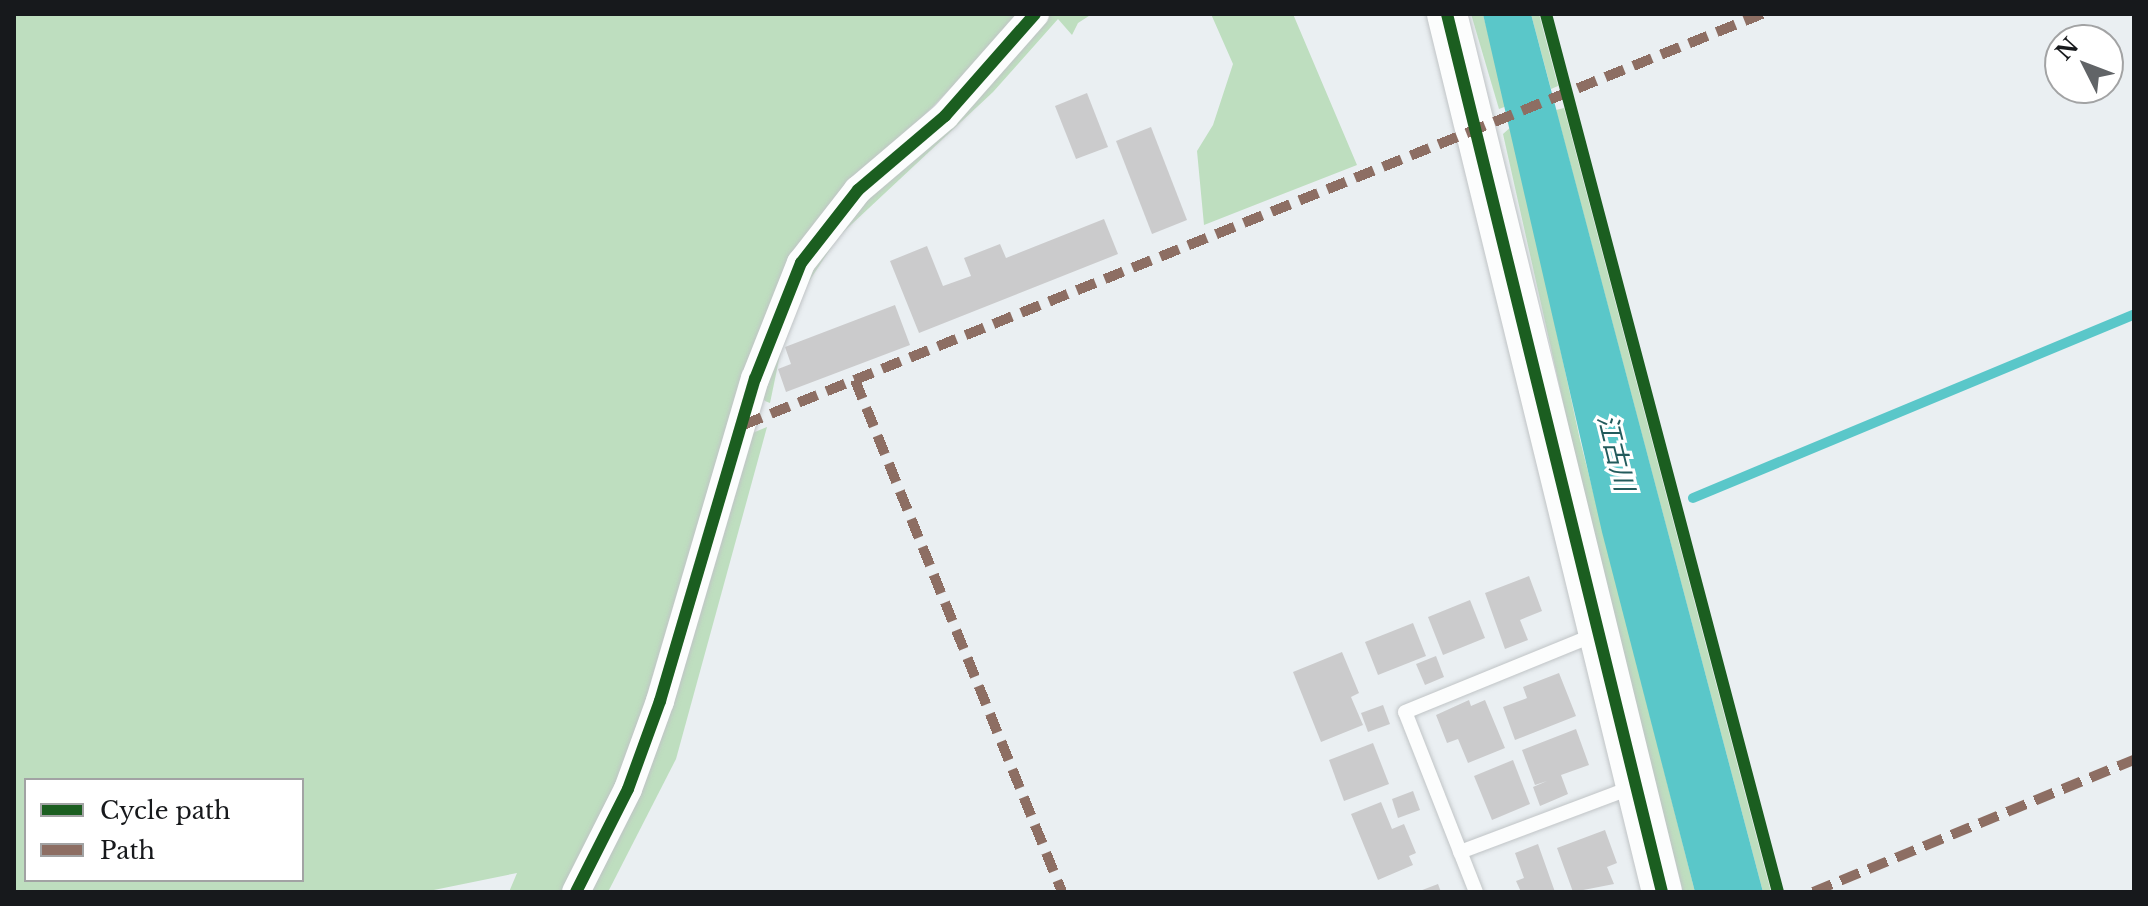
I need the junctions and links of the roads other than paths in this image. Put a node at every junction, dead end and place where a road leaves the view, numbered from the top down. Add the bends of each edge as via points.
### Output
1 (1035, 14) edge
2 (1447, 14) edge
3 (1597, 634) junction
4 (1637, 786) junction
5 (1460, 852) junction
6 (576, 892) edge
7 (1476, 892) edge
8 (1662, 892) edge

1 - 6 street via 945,116 858,190 801,263 755,379 660,701 628,789
2 - 3 street
3 - 4 street
3 - 5 lane via 1405,712
4 - 5 lane
4 - 8 street
5 - 7 lane

